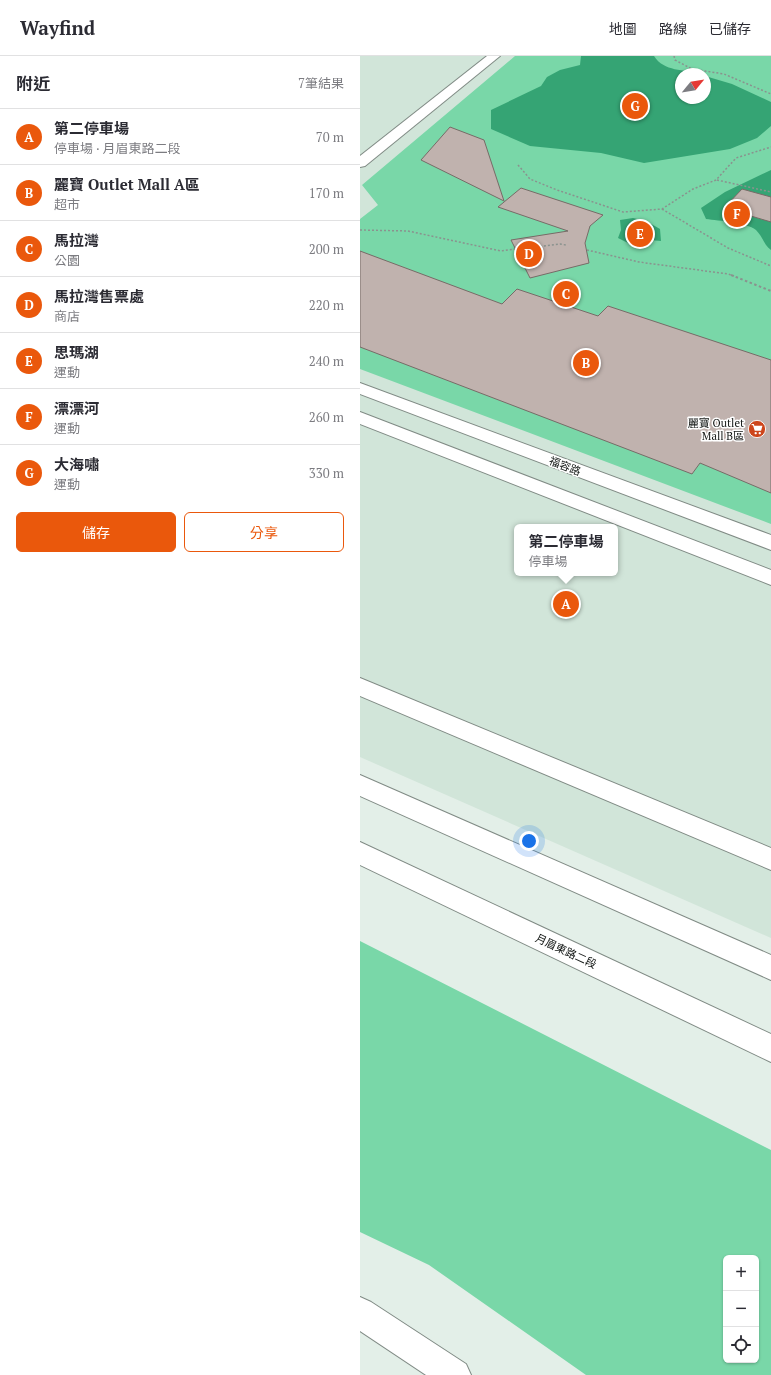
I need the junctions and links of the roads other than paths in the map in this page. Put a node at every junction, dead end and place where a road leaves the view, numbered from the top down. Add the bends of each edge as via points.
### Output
1 (472, 56) edge
2 (491, 59) edge
3 (360, 163) edge
4 (360, 388) edge
5 (360, 418) edge
6 (771, 543) edge
7 (771, 578) edge
8 (360, 687) edge
9 (360, 785) edge
10 (360, 853) edge
11 (771, 859) edge
12 (771, 968) edge
13 (771, 1048) edge
14 (360, 1313) edge
15 (455, 1375) edge

1 - 2 street
2 - 3 street
4 - 6 street, 福容路
5 - 7 street
8 - 11 street
9 - 12 street
10 - 13 street, 月眉東路二段
14 - 15 street

